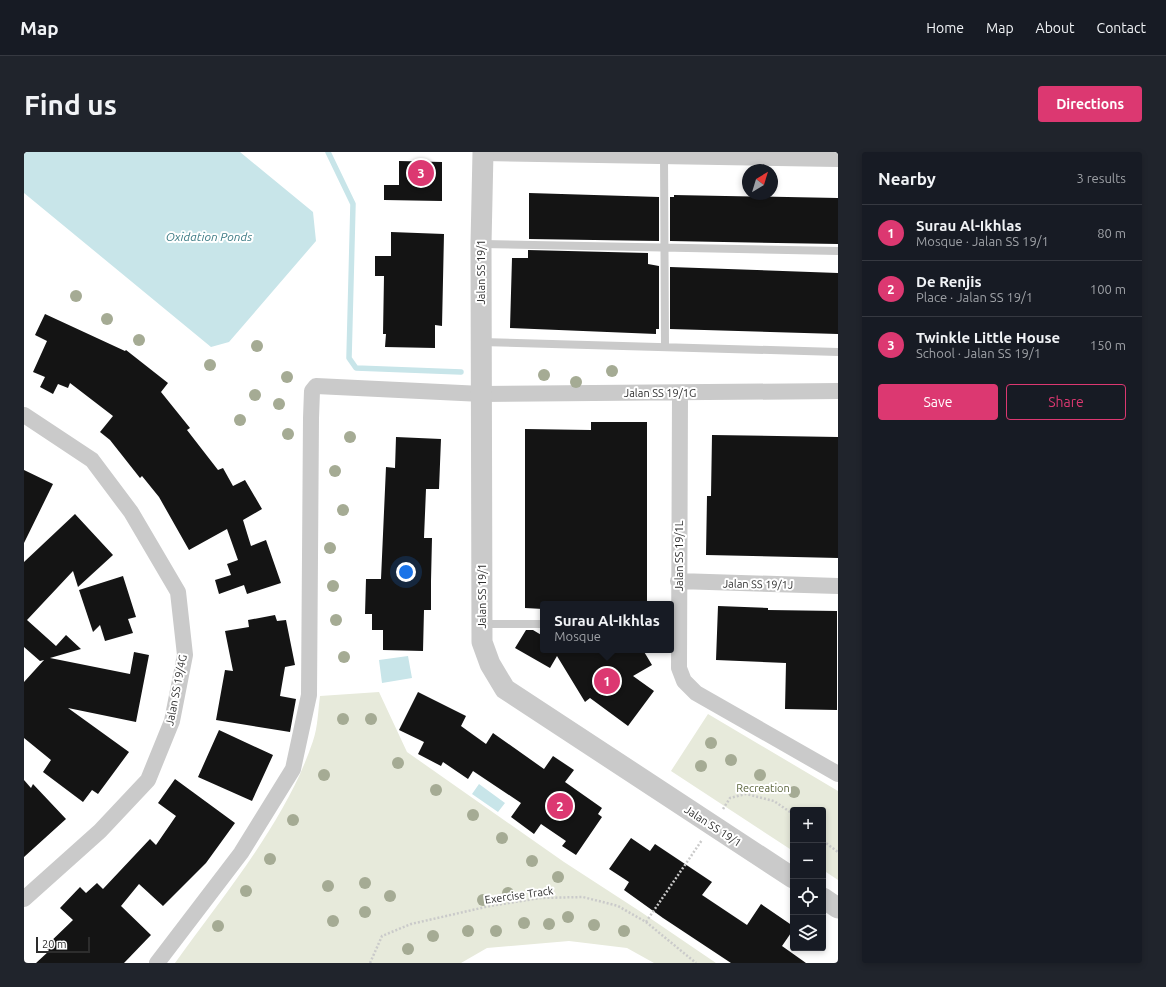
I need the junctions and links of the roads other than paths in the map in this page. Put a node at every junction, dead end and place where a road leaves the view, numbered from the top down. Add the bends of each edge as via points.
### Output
1 (483, 152) edge
2 (686, 154) edge
3 (664, 156) junction
4 (838, 159) edge
5 (481, 244) junction
6 (664, 248) junction
7 (838, 251) edge
8 (480, 342) junction
9 (665, 347) junction
10 (838, 352) edge
11 (838, 391) edge
12 (680, 392) junction
13 (482, 394) junction
14 (24, 415) edge
15 (678, 582) junction
16 (838, 586) edge
17 (482, 624) junction
18 (540, 624) edge
19 (675, 625) edge
20 (838, 774) edge
21 (790, 876) edge
22 (24, 899) edge
23 (826, 900) edge
24 (838, 908) edge
25 (157, 963) edge

1 - 3 street
1 - 5 street, Jalan SS 19/1
2 - 3 street
2 - 4 street
3 - 6 lane
5 - 6 lane
5 - 8 street, Jalan SS 19/1
6 - 7 lane
6 - 9 lane
8 - 9 lane
8 - 13 street, Jalan SS 19/1
9 - 10 lane
11 - 12 street, Jalan SS 19/1G
12 - 13 street, Jalan SS 19/1G
12 - 15 street, Jalan SS 19/1L
13 - 17 street, Jalan SS 19/1
13 - 25 street, Jalan SS 19/1G via 337,386 316,386 312,390 309,695 294,769 241,852
14 - 22 street, Jalan SS 19/4G via 92,460 131,512 178,592 185,655 172,721 148,780 100,831
15 - 16 street, Jalan SS 19/1J
15 - 19 street, Jalan SS 19/1L
17 - 18 lane
17 - 21 street, Jalan SS 19/1 via 482,642 490,664 505,689
19 - 20 street, Jalan SS 19/1L via 679,668 684,680 696,693
23 - 24 street

